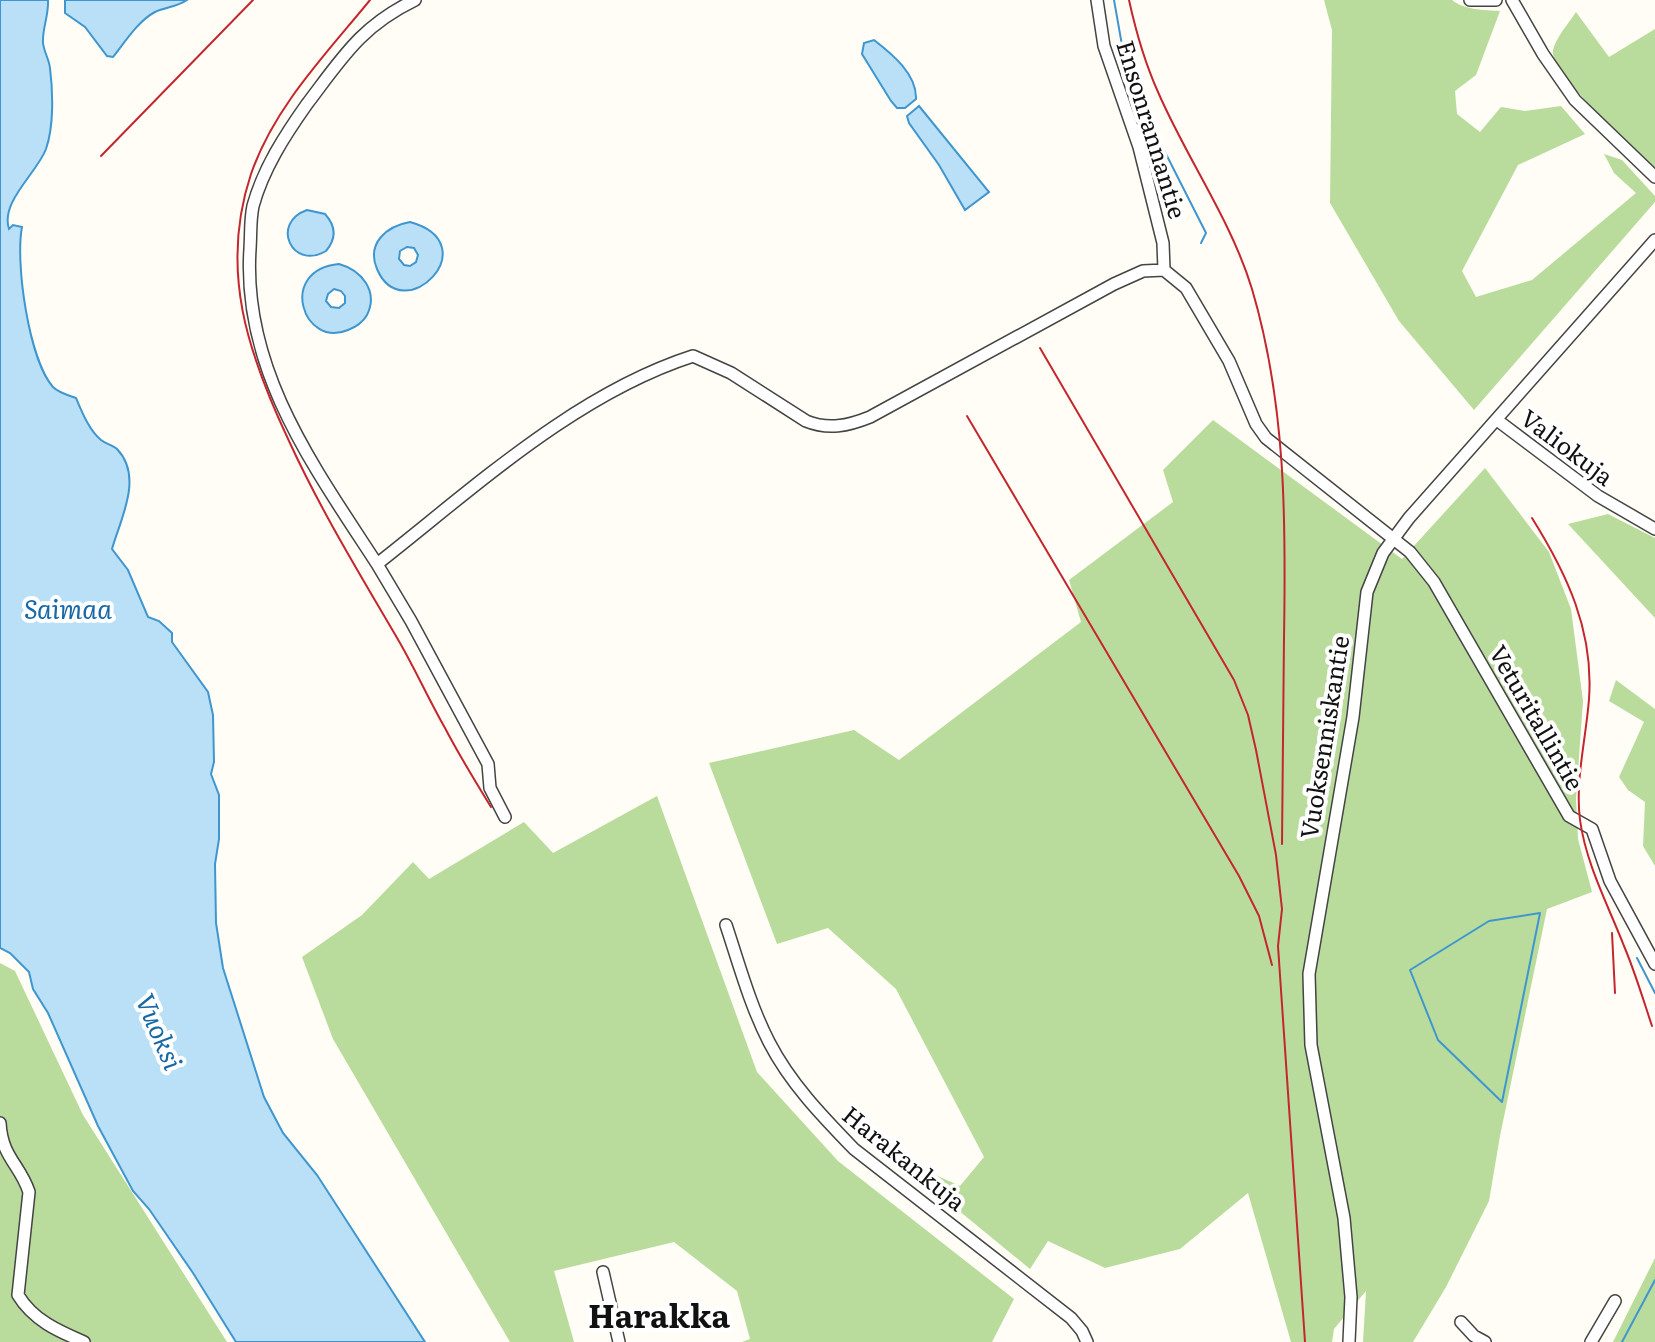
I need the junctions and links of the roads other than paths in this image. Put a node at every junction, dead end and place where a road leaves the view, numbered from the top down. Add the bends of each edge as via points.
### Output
1 (415, 0) edge
2 (1097, 0) edge
3 (1470, 0) edge
4 (1496, 0) edge
5 (1512, 0) edge
6 (1655, 177) edge
7 (1655, 240) edge
8 (1164, 270) junction
9 (1497, 420) junction
10 (1655, 529) edge
11 (1392, 539) junction
12 (377, 564) junction
13 (505, 817) dead end
14 (726, 925) dead end
15 (1655, 964) edge
16 (0, 1123) edge
17 (603, 1272) dead end
18 (1615, 1301) dead end
19 (1461, 1322) dead end
20 (84, 1342) edge
21 (619, 1342) edge
22 (1087, 1342) edge
23 (1349, 1342) edge
24 (1485, 1342) edge
25 (1591, 1342) edge

1 - 12 street via 351,44 283,138 250,223 248,292 270,381 316,471
2 - 8 street, Ensonrannantie via 1104,46 1139,147 1163,243
3 - 4 street
5 - 6 street via 1575,100
7 - 9 street, Vuoksenniskantie
8 - 11 street, Veturitallintie via 1186,288 1266,438
8 - 12 street via 1143,271 1114,284 852,424 820,426 806,421 731,373 693,356 661,366 571,416
9 - 10 street, Valiokuja via 1598,496
9 - 11 street, Vuoksenniskantie
11 - 15 street, Veturitallintie via 1418,561 1444,596 1569,816 1592,829 1610,881
11 - 23 street, Vuoksenniskantie via 1367,592 1353,717 1309,974 1311,1045 1347,1245
12 - 13 street via 488,764 490,788
14 - 22 street, Harakankuja via 769,1042 825,1120 854,1149 1064,1311
16 - 20 street via 10,1161 29,1192 18,1295 41,1321
17 - 21 street
18 - 25 street
19 - 24 street

